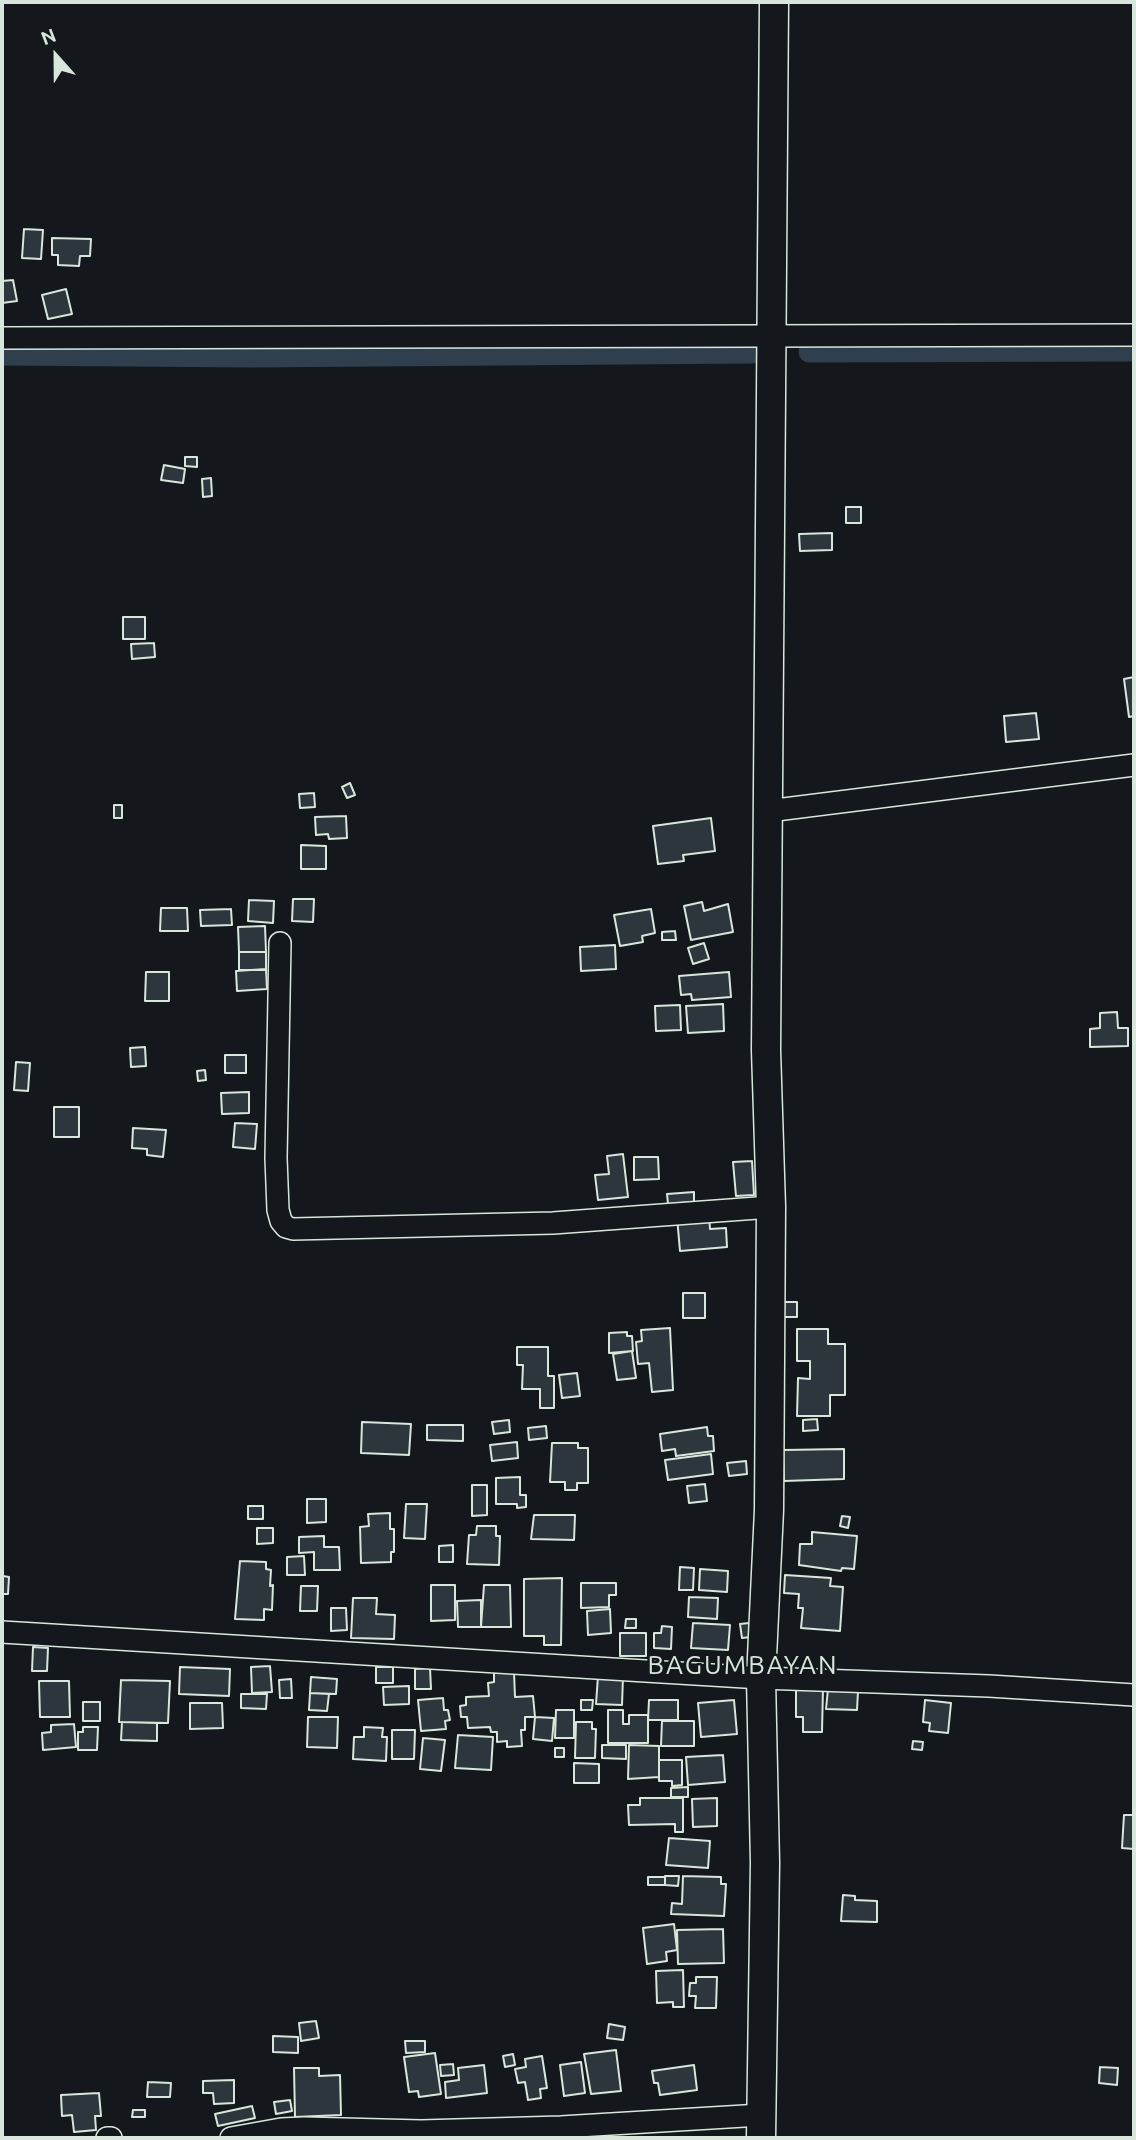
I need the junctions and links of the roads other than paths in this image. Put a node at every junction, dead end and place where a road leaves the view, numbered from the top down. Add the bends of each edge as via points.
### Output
1 (774, 2) edge
2 (771, 335) junction
3 (1134, 335) edge
4 (2, 338) edge
5 (1134, 765) edge
6 (768, 811) junction
7 (280, 943) dead end
8 (771, 1207) junction
9 (2, 1632) edge
10 (761, 1678) junction
11 (1134, 1695) edge
12 (761, 2126) edge
13 (231, 2138) edge

1 - 2 main road
2 - 3 street
2 - 4 street
2 - 6 main road
5 - 6 street
6 - 8 main road via 766,1050
7 - 8 street via 276,1158 278,1210 286,1227 553,1223
8 - 10 main road via 769,1510
9 - 10 street
10 - 11 street
10 - 12 main road via 765,1863
12 - 13 street via 421,2131 304,2128

